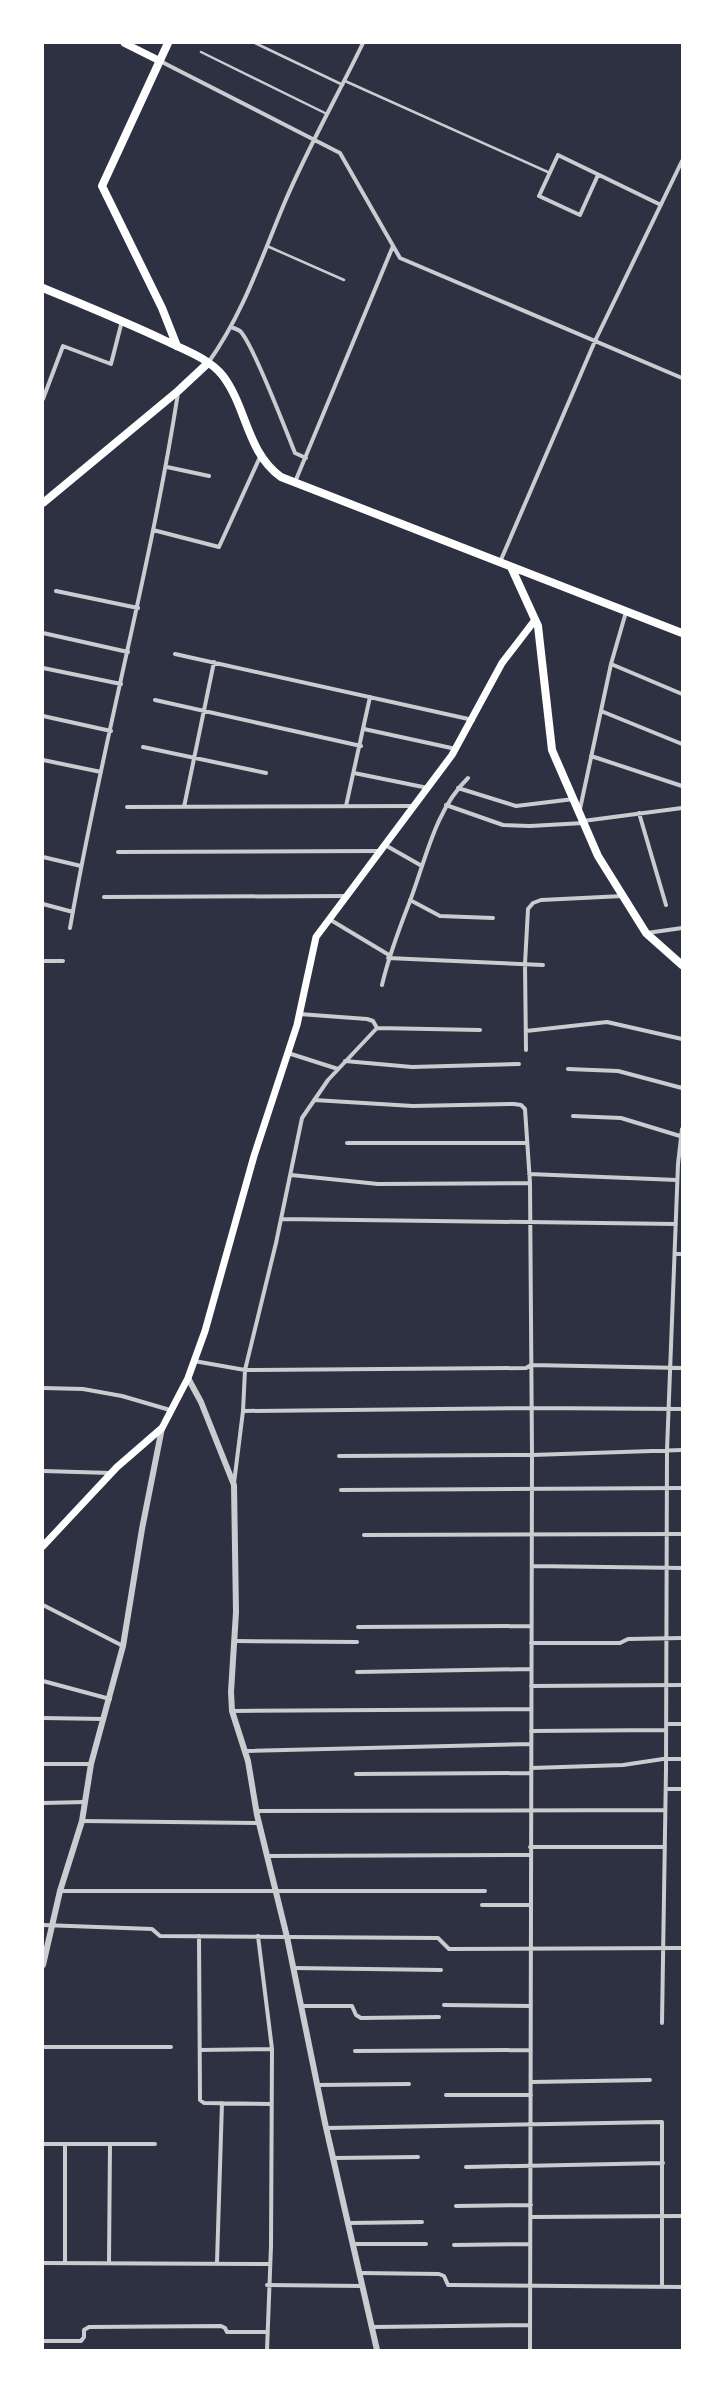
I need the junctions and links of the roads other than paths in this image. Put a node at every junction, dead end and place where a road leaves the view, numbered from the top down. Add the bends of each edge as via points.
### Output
1 (124, 43) edge
2 (168, 43) edge
3 (255, 43) edge
4 (363, 43) edge
5 (201, 52) dead end
6 (160, 61) junction
7 (344, 83) junction
8 (327, 115) junction
9 (314, 140) junction
10 (682, 161) edge
11 (550, 173) junction
12 (598, 175) junction
13 (661, 205) junction
14 (267, 246) junction
15 (393, 246) junction
16 (344, 280) dead end
17 (43, 288) edge
18 (122, 321) junction
19 (231, 327) junction
20 (596, 341) junction
21 (177, 346) junction
22 (208, 363) junction
23 (682, 378) edge
24 (178, 391) junction
25 (43, 399) edge
26 (260, 457) junction
27 (306, 458) junction
28 (167, 467) junction
29 (209, 476) dead end
30 (295, 482) junction
31 (43, 503) edge
32 (153, 530) junction
33 (500, 562) junction
34 (511, 567) junction
35 (56, 591) dead end
36 (138, 608) junction
37 (626, 611) junction
38 (535, 620) junction
39 (43, 633) edge
40 (682, 633) edge
41 (128, 652) junction
42 (175, 654) dead end
43 (214, 662) junction
44 (611, 664) junction
45 (43, 668) edge
46 (121, 684) junction
47 (682, 694) edge
48 (370, 697) junction
49 (155, 700) dead end
50 (204, 711) junction
51 (601, 711) junction
52 (43, 716) edge
53 (473, 720) junction
54 (364, 729) junction
55 (111, 731) junction
56 (682, 744) edge
57 (361, 746) junction
58 (143, 747) dead end
59 (456, 749) junction
60 (591, 756) junction
61 (194, 759) junction
62 (43, 760) edge
63 (101, 772) junction
64 (266, 773) dead end
65 (354, 773) junction
66 (468, 778) dead end
67 (682, 786) edge
68 (428, 788) junction
69 (458, 788) junction
70 (574, 799) junction
71 (446, 805) junction
72 (346, 806) junction
73 (414, 806) junction
74 (127, 807) dead end
75 (184, 807) junction
76 (682, 808) edge
77 (579, 812) junction
78 (639, 813) junction
79 (583, 822) junction
80 (385, 844) junction
81 (380, 851) junction
82 (118, 852) dead end
83 (43, 856) edge
84 (81, 866) junction
85 (422, 866) junction
86 (346, 896) junction
87 (623, 896) junction
88 (104, 897) dead end
89 (410, 900) junction
90 (43, 904) edge
91 (666, 905) dead end
92 (73, 912) junction
93 (493, 918) dead end
94 (329, 919) junction
95 (70, 928) dead end
96 (682, 928) edge
97 (646, 933) junction
98 (388, 957) junction
99 (43, 961) edge
100 (63, 961) dead end
101 (526, 964) junction
102 (681, 964) edge
103 (543, 965) dead end
104 (382, 985) dead end
105 (299, 1014) junction
106 (377, 1028) junction
107 (480, 1030) dead end
108 (526, 1031) junction
109 (682, 1039) edge
110 (526, 1050) dead end
111 (288, 1053) junction
112 (345, 1061) junction
113 (520, 1064) dead end
114 (338, 1069) junction
115 (568, 1069) dead end
116 (682, 1088) edge
117 (314, 1100) junction
118 (573, 1116) dead end
119 (682, 1129) edge
120 (680, 1136) junction
121 (528, 1143) junction
122 (347, 1144) dead end
123 (530, 1174) junction
124 (291, 1175) junction
125 (677, 1180) junction
126 (530, 1183) junction
127 (282, 1219) junction
128 (530, 1222) junction
129 (676, 1224) junction
130 (675, 1254) junction
131 (682, 1254) edge
132 (194, 1362) junction
133 (531, 1365) junction
134 (671, 1368) junction
135 (682, 1368) edge
136 (245, 1370) junction
137 (188, 1378) junction
138 (43, 1388) edge
139 (532, 1408) junction
140 (682, 1409) edge
141 (170, 1410) junction
142 (669, 1410) junction
143 (243, 1411) junction
144 (162, 1428) junction
145 (668, 1450) junction
146 (682, 1450) edge
147 (532, 1455) junction
148 (339, 1456) dead end
149 (43, 1471) edge
150 (111, 1473) junction
151 (234, 1485) junction
152 (532, 1488) junction
153 (667, 1488) junction
154 (682, 1488) edge
155 (341, 1490) dead end
156 (532, 1533) junction
157 (667, 1534) junction
158 (682, 1534) edge
159 (364, 1535) dead end
160 (43, 1546) edge
161 (532, 1566) junction
162 (667, 1568) junction
163 (682, 1568) edge
164 (43, 1605) edge
165 (532, 1626) junction
166 (358, 1627) dead end
167 (666, 1638) junction
168 (682, 1638) edge
169 (234, 1641) junction
170 (357, 1642) dead end
171 (531, 1643) junction
172 (123, 1646) junction
173 (531, 1669) junction
174 (357, 1672) dead end
175 (43, 1681) edge
176 (666, 1685) junction
177 (682, 1685) edge
178 (531, 1686) junction
179 (110, 1699) junction
180 (531, 1709) junction
181 (232, 1711) junction
182 (43, 1718) edge
183 (104, 1719) junction
184 (666, 1724) junction
185 (682, 1724) edge
186 (531, 1730) junction
187 (666, 1730) junction
188 (531, 1744) junction
189 (245, 1751) junction
190 (666, 1759) junction
191 (682, 1759) edge
192 (43, 1764) edge
193 (91, 1764) junction
194 (531, 1768) junction
195 (530, 1773) junction
196 (356, 1774) dead end
197 (666, 1789) junction
198 (682, 1789) edge
199 (43, 1802) edge
200 (85, 1802) junction
201 (530, 1810) junction
202 (666, 1810) junction
203 (256, 1811) junction
204 (82, 1821) junction
205 (259, 1823) junction
206 (530, 1847) junction
207 (665, 1847) junction
208 (530, 1855) junction
209 (267, 1856) junction
210 (60, 1891) junction
211 (276, 1891) junction
212 (485, 1891) dead end
213 (482, 1905) dead end
214 (531, 1905) junction
215 (43, 1925) edge
216 (52, 1925) junction
217 (199, 1936) junction
218 (258, 1936) junction
219 (287, 1937) junction
220 (531, 1948) junction
221 (662, 1948) junction
222 (682, 1948) edge
223 (43, 1965) edge
224 (294, 1968) junction
225 (441, 1970) dead end
226 (444, 2005) dead end
227 (302, 2006) junction
228 (531, 2006) junction
229 (439, 2017) dead end
230 (662, 2023) dead end
231 (43, 2048) edge
232 (171, 2048) dead end
233 (272, 2049) junction
234 (200, 2050) junction
235 (531, 2050) junction
236 (355, 2051) dead end
237 (650, 2080) dead end
238 (531, 2082) junction
239 (408, 2084) dead end
240 (318, 2085) junction
241 (446, 2095) dead end
242 (531, 2095) junction
243 (222, 2103) junction
244 (271, 2104) junction
245 (531, 2125) junction
246 (326, 2128) junction
247 (43, 2144) edge
248 (65, 2144) junction
249 (110, 2144) junction
250 (155, 2144) dead end
251 (418, 2157) dead end
252 (333, 2158) junction
253 (663, 2163) junction
254 (531, 2166) junction
255 (466, 2167) dead end
256 (531, 2205) junction
257 (456, 2206) dead end
258 (682, 2216) edge
259 (531, 2217) junction
260 (662, 2217) junction
261 (422, 2222) dead end
262 (349, 2223) junction
263 (354, 2244) junction
264 (426, 2244) dead end
265 (530, 2244) junction
266 (454, 2245) dead end
267 (65, 2262) junction
268 (110, 2262) junction
269 (217, 2262) junction
270 (43, 2263) edge
271 (269, 2264) junction
272 (361, 2273) junction
273 (530, 2284) junction
274 (267, 2285) junction
275 (364, 2286) junction
276 (662, 2287) junction
277 (682, 2287) edge
278 (530, 2325) junction
279 (373, 2327) junction
280 (267, 2332) junction
281 (43, 2341) edge
282 (267, 2350) edge
283 (377, 2350) edge
284 (530, 2350) edge

1 - 6 main road
2 - 6 main road
3 - 7 lane
4 - 7 street
5 - 8 lane
6 - 9 street
6 - 21 main road via 102,186 162,308
7 - 8 street
7 - 11 lane
8 - 9 street
9 - 14 street
9 - 15 street via 340,153
10 - 13 street
11 - 12 street via 558,155
11 - 12 street via 539,196 580,215
12 - 13 street
13 - 20 street
14 - 16 lane
14 - 19 street via 247,296
15 - 20 street via 400,258
15 - 27 street
17 - 18 main road
18 - 21 main road
18 - 25 street via 111,364 63,346
19 - 22 street
19 - 27 street via 243,336 254,357 295,453
20 - 23 street
20 - 33 street
21 - 22 main road
22 - 24 main road
22 - 26 main road via 222,374 232,389
24 - 28 street
24 - 31 main road
26 - 30 main road via 269,469
26 - 32 street via 219,547
27 - 30 street
28 - 29 street
28 - 32 street
30 - 33 main road
32 - 36 street
33 - 34 main road
34 - 37 main road
34 - 38 main road
35 - 36 street
36 - 41 street
37 - 40 main road
37 - 44 street
38 - 53 main road via 502,663
38 - 70 main road via 552,750
39 - 41 street
41 - 46 street
42 - 43 street
43 - 48 street
43 - 50 street
44 - 47 street
44 - 51 street
45 - 46 street
46 - 55 street
48 - 53 street
48 - 54 street
49 - 50 street
50 - 57 street
50 - 61 street
51 - 56 street
51 - 60 street
52 - 55 street
53 - 59 main road
54 - 57 street
54 - 59 street
55 - 63 street
57 - 65 street
58 - 61 street
59 - 68 main road
60 - 67 street
60 - 77 street
61 - 64 street
61 - 75 street
62 - 63 street
63 - 84 street
65 - 68 street
65 - 72 street
66 - 69 street
68 - 73 main road
69 - 70 street via 516,806
69 - 71 street
70 - 77 main road
71 - 79 street via 503,825 530,826
71 - 85 street
72 - 73 street
72 - 75 street
73 - 80 main road
74 - 75 street
76 - 78 street
77 - 79 main road
78 - 79 street
78 - 91 street
79 - 87 main road via 598,856
80 - 81 main road
80 - 85 street
81 - 82 street
81 - 86 main road
83 - 84 street
84 - 92 street
85 - 89 street
86 - 88 street
86 - 94 main road
87 - 97 main road
87 - 101 street via 550,899 533,903 528,909 527,916
89 - 93 street via 440,916
89 - 98 street
90 - 92 street
92 - 95 street
94 - 98 street
94 - 105 main road via 316,937
96 - 97 street
97 - 102 main road
98 - 101 street
98 - 104 street
99 - 100 street
101 - 103 street
101 - 108 street
105 - 106 street via 367,1019 373,1021
105 - 111 main road
106 - 107 street
106 - 112 street
108 - 109 street via 607,1022
108 - 110 street
111 - 114 street
111 - 132 main road via 254,1156
112 - 113 street via 412,1067
112 - 114 street
114 - 117 street
115 - 116 street via 618,1071
117 - 121 street via 413,1106 522,1105 525,1109
117 - 124 street via 302,1118
118 - 120 street via 620,1118
119 - 120 street
120 - 125 street
121 - 122 street
121 - 123 street
123 - 125 street
123 - 126 street
124 - 126 street via 378,1184
124 - 127 street
125 - 129 street
126 - 128 street
127 - 128 street
127 - 136 street
128 - 129 street
128 - 133 street
129 - 130 street
130 - 131 street
130 - 134 street
132 - 136 street
132 - 137 main road
133 - 134 street
133 - 136 street via 526,1368
133 - 139 street
134 - 135 street
134 - 142 street
136 - 143 street
137 - 141 main road
137 - 151 street via 201,1402
138 - 141 street via 83,1389 122,1396
139 - 142 street
139 - 143 street
139 - 147 street
140 - 142 street
141 - 144 main road
142 - 145 street
143 - 151 street
144 - 150 main road
144 - 172 street
145 - 146 street
145 - 147 street
145 - 153 street
147 - 148 street
147 - 152 street
149 - 150 street
150 - 160 main road
151 - 169 street
152 - 153 street
152 - 155 street
152 - 156 street
153 - 154 street
153 - 157 street
156 - 157 street
156 - 159 street
156 - 161 street
157 - 158 street
157 - 162 street
161 - 162 street
161 - 165 street
162 - 163 street
162 - 167 street
164 - 172 street
165 - 166 street
165 - 171 street
167 - 168 street
167 - 171 street via 628,1639 620,1643
167 - 176 street
169 - 170 street
169 - 181 street
171 - 173 street
172 - 179 street
173 - 174 street
173 - 178 street
175 - 179 street
176 - 177 street
176 - 178 street
176 - 184 street
178 - 180 street
179 - 183 street
180 - 181 street
180 - 186 street
181 - 189 street
182 - 183 street
183 - 193 street
184 - 185 street
184 - 187 street
186 - 187 street
186 - 188 street
187 - 190 street
188 - 189 street
188 - 194 street
189 - 203 street
190 - 191 street
190 - 194 street via 623,1765
190 - 197 street
192 - 193 street
193 - 200 street
194 - 195 street
195 - 196 street
195 - 201 street
197 - 198 street
197 - 202 street
199 - 200 street
200 - 204 street
201 - 202 street
201 - 203 street
201 - 206 street
202 - 207 street
203 - 205 street
204 - 205 street
204 - 210 street
205 - 209 street
206 - 207 street
206 - 208 street
207 - 221 street
208 - 209 street
208 - 214 street
209 - 211 street
210 - 211 street
210 - 216 street
211 - 212 street
211 - 219 street
213 - 214 street
214 - 220 street
215 - 216 street
216 - 217 street via 152,1929 160,1936
216 - 223 street
217 - 218 street
217 - 234 street
218 - 219 street
218 - 233 street
219 - 220 street via 438,1938 449,1949
219 - 224 street
220 - 221 street
220 - 228 street
221 - 222 street
221 - 230 street
224 - 225 street
224 - 227 street
226 - 228 street
227 - 229 street via 352,2006 356,2015 361,2018
227 - 240 street
228 - 235 street
231 - 232 street
233 - 234 street
233 - 244 street
234 - 243 street via 200,2100 204,2103
235 - 236 street
235 - 238 street
237 - 238 street
238 - 242 street
239 - 240 street
240 - 246 street
241 - 242 street
242 - 245 street
243 - 244 street
243 - 269 street
244 - 271 street
245 - 246 street
245 - 253 street via 662,2122
245 - 254 street
246 - 252 street
247 - 248 street
248 - 249 street
248 - 267 street
249 - 250 street
249 - 268 street
251 - 252 street
252 - 262 street
253 - 254 street
253 - 260 street
254 - 255 street
254 - 256 street
256 - 257 street
256 - 259 street
258 - 260 street
259 - 260 street
259 - 265 street
260 - 276 street
261 - 262 street
262 - 263 street
263 - 264 street
263 - 272 street
265 - 266 street
265 - 273 street
267 - 268 street
267 - 270 street
268 - 269 street
269 - 271 street
271 - 274 street
272 - 273 street via 439,2274 444,2276 448,2285
272 - 275 street
273 - 276 street
273 - 278 street
274 - 275 street
274 - 280 street
275 - 279 street
276 - 277 street
278 - 279 street
278 - 284 street
279 - 283 street
280 - 281 street via 227,2332 221,2326 86,2327 81,2341
280 - 282 street

